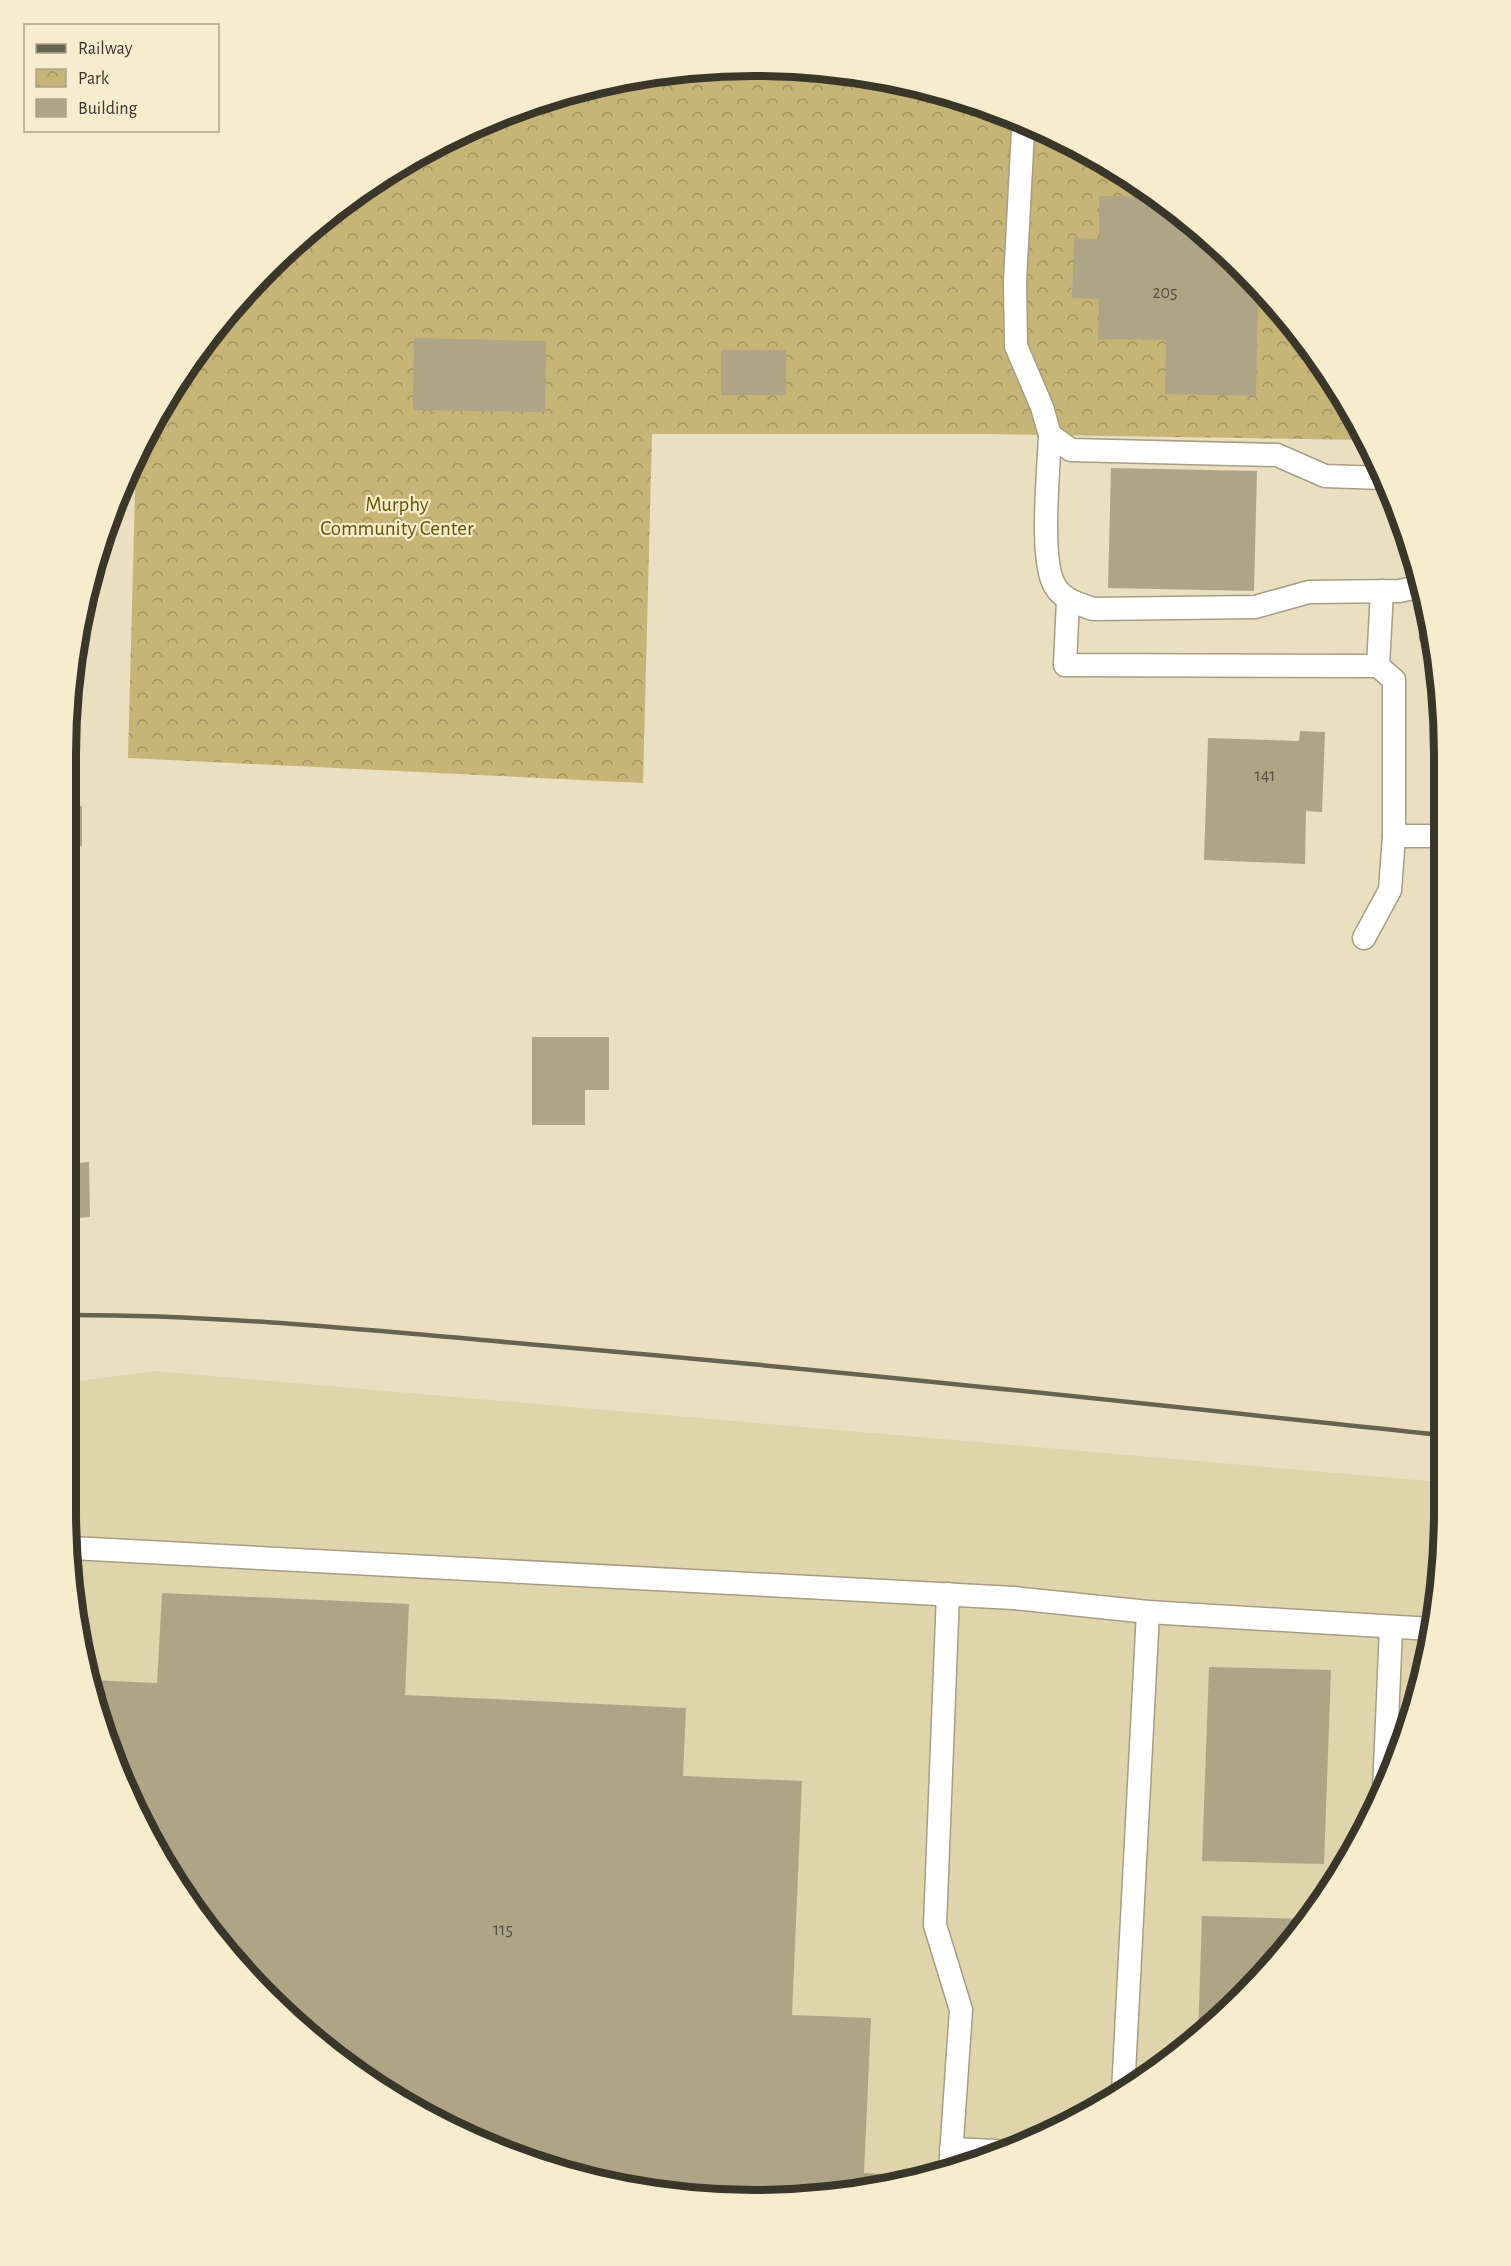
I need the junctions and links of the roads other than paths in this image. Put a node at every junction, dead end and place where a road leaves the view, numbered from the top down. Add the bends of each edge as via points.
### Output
1 (1023, 132) edge
2 (1050, 435) junction
3 (1375, 478) edge
4 (1413, 587) edge
5 (1382, 591) junction
6 (1068, 600) junction
7 (1378, 666) junction
8 (1395, 836) junction
9 (1434, 836) edge
10 (1364, 938) dead end
11 (78, 1548) edge
12 (948, 1594) junction
13 (1148, 1612) junction
14 (1391, 1628) junction
15 (1424, 1629) edge
16 (1385, 1764) edge
17 (1124, 2081) edge
18 (951, 2159) edge

1 - 2 lane via 1015,281 1016,346
2 - 3 lane via 1071,450 1277,455 1325,476
2 - 6 lane via 1047,560 1054,586
4 - 5 lane
5 - 6 lane via 1309,592 1255,608 1093,609
5 - 7 lane
6 - 7 lane via 1065,665
7 - 8 lane via 1395,680
8 - 9 lane
8 - 10 lane via 1390,890
11 - 12 lane
12 - 13 lane
12 - 18 lane via 935,1925 961,2010
13 - 14 lane
13 - 17 lane
14 - 15 lane
14 - 16 lane

